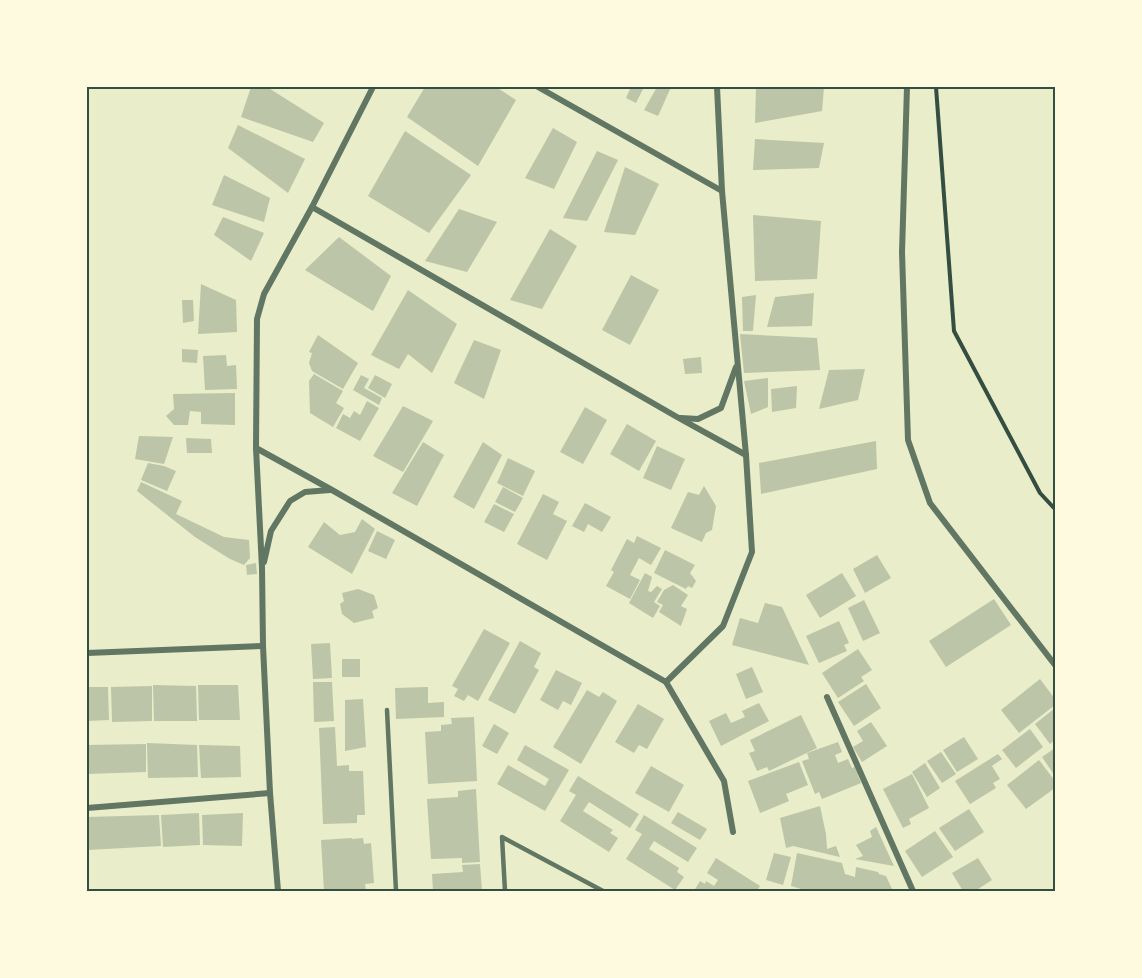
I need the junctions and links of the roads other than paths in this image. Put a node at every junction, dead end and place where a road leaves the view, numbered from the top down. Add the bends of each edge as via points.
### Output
1 (373, 87) edge
2 (538, 87) edge
3 (717, 87) edge
4 (908, 87) edge
5 (722, 190) junction
6 (312, 207) junction
7 (738, 364) junction
8 (677, 417) junction
9 (256, 448) junction
10 (746, 455) junction
11 (332, 490) junction
12 (262, 568) junction
13 (263, 645) junction
14 (87, 653) edge
15 (1055, 665) edge
16 (666, 682) junction
17 (827, 697) dead end
18 (387, 710) dead end
19 (270, 793) junction
20 (87, 808) edge
21 (733, 832) dead end
22 (278, 891) edge
23 (396, 891) edge
24 (505, 891) edge
25 (603, 891) edge
26 (913, 891) edge

1 - 6 street
2 - 5 street
3 - 5 street
4 - 15 street via 902,252 908,440 930,503
5 - 7 street
6 - 8 street
6 - 9 street via 264,294 257,319
7 - 8 street via 721,408 698,419
7 - 10 street
8 - 10 street
9 - 11 street
9 - 12 street
10 - 16 street via 752,552 723,626
11 - 12 street via 305,492 290,501 272,531
11 - 16 street
12 - 13 street
13 - 14 street
13 - 19 street
16 - 21 street via 724,781
17 - 26 street
18 - 23 lane
19 - 20 street
19 - 22 street
24 - 25 lane via 502,837

